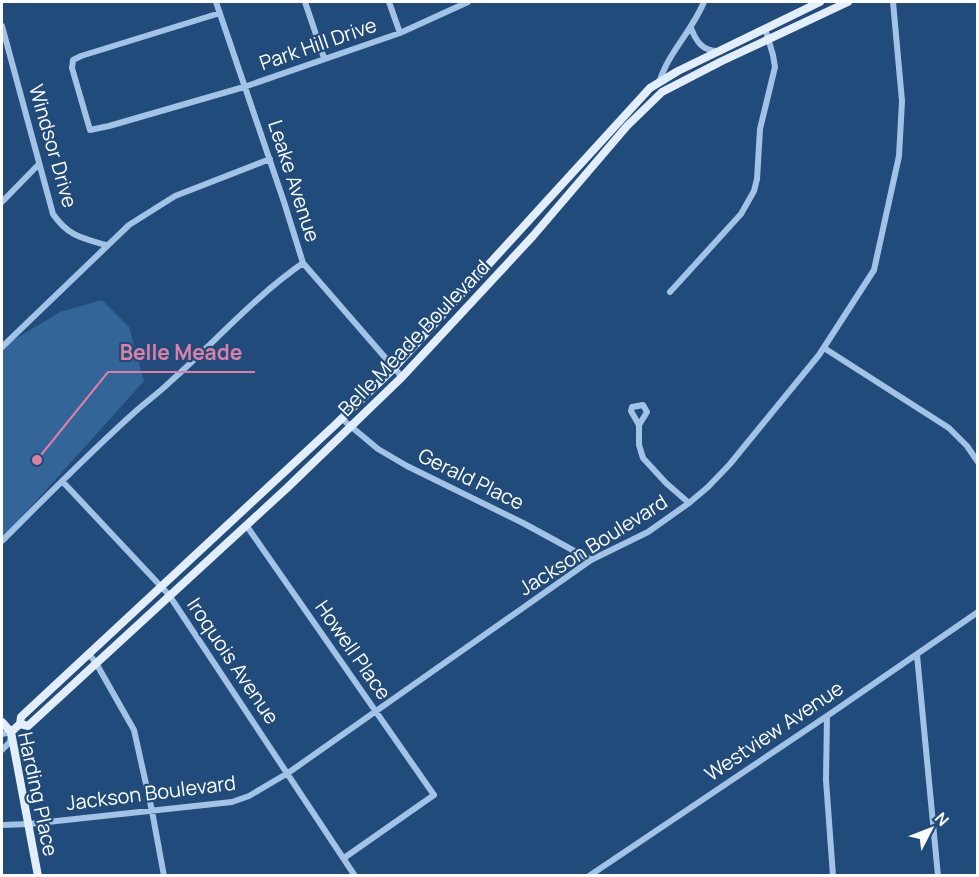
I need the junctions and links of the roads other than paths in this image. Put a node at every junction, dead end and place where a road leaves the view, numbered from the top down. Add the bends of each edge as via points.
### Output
1 (216, 2) edge
2 (305, 2) edge
3 (389, 2) edge
4 (468, 2) edge
5 (704, 2) edge
6 (848, 2) edge
7 (893, 2) edge
8 (818, 3) edge
9 (220, 13) junction
10 (820, 15) junction
11 (2, 26) edge
12 (691, 28) junction
13 (765, 28) junction
14 (400, 33) junction
15 (768, 40) junction
16 (718, 51) junction
17 (324, 58) junction
18 (722, 61) junction
19 (660, 80) junction
20 (244, 87) junction
21 (666, 89) junction
22 (270, 159) junction
23 (39, 165) junction
24 (2, 202) edge
25 (106, 245) junction
26 (498, 256) junction
27 (303, 263) junction
28 (506, 265) junction
29 (474, 282) junction
30 (483, 290) junction
31 (670, 292) dead end
32 (2, 347) edge
33 (824, 348) junction
34 (394, 368) junction
35 (402, 377) junction
36 (342, 419) junction
37 (639, 425) dead end
38 (351, 427) junction
39 (978, 462) edge
40 (63, 482) junction
41 (689, 503) junction
42 (237, 516) junction
43 (246, 525) junction
44 (2, 541) edge
45 (591, 560) junction
46 (161, 586) junction
47 (169, 595) junction
48 (978, 612) edge
49 (89, 654) junction
50 (917, 655) junction
51 (96, 663) junction
52 (376, 711) junction
53 (827, 716) junction
54 (2, 722) edge
55 (20, 724) junction
56 (11, 732) junction
57 (2, 734) edge
58 (2, 750) edge
59 (288, 773) junction
60 (152, 811) junction
61 (29, 824) junction
62 (2, 825) edge
63 (344, 858) junction
64 (38, 876) edge
65 (164, 876) edge
66 (355, 876) edge
67 (589, 876) edge
68 (833, 876) edge
69 (938, 876) edge

1 - 9 street, Leake Avenue
2 - 17 street
3 - 14 street
4 - 14 street, Park Hill Drive
5 - 12 street
6 - 10 main road, Belle Meade Boulevard
7 - 33 street, Jackson Boulevard via 902,101 899,156 874,270
8 - 10 main road
8 - 13 main road, Belle Meade Boulevard
9 - 20 street, Leake Avenue
9 - 20 street, Park Hill Drive via 73,60 90,130
10 - 15 main road, Belle Meade Boulevard
11 - 23 street, Windsor Drive
12 - 16 street via 701,45
12 - 19 street via 664,67
13 - 15 street
13 - 16 main road, Belle Meade Boulevard
14 - 17 street, Park Hill Drive
15 - 18 main road, Belle Meade Boulevard
15 - 31 street via 774,76 760,129 754,191 741,214
16 - 18 main road
16 - 19 main road, Belle Meade Boulevard
17 - 20 street, Park Hill Drive
18 - 21 main road, Belle Meade Boulevard
19 - 21 main road
19 - 26 main road, Belle Meade Boulevard via 592,149
20 - 22 street, Leake Avenue
21 - 28 main road, Belle Meade Boulevard via 627,126
22 - 25 street via 175,196
22 - 27 street, Leake Avenue
23 - 24 street
23 - 25 street, Windsor Drive via 52,214 62,227 78,238
25 - 32 street
26 - 28 main road
26 - 29 main road, Belle Meade Boulevard
27 - 34 street, Leake Avenue
27 - 40 street via 220,333
28 - 30 main road, Belle Meade Boulevard
29 - 30 main road
29 - 34 main road, Belle Meade Boulevard
30 - 35 main road, Belle Meade Boulevard
33 - 39 street via 949,428
33 - 41 street, Jackson Boulevard via 730,464
34 - 35 street, Leake Avenue
34 - 36 main road, Belle Meade Boulevard
35 - 38 main road, Belle Meade Boulevard
36 - 38 street, Gerald Place
36 - 42 main road, Belle Meade Boulevard
37 - 41 street via 643,458
38 - 43 main road, Belle Meade Boulevard
38 - 45 street, Gerald Place via 373,446 407,466
40 - 44 street
40 - 46 street, Iroquois Avenue
41 - 45 street, Jackson Boulevard via 648,532
42 - 43 main road
42 - 46 main road, Belle Meade Boulevard
43 - 47 main road, Belle Meade Boulevard
43 - 52 street, Howell Place
45 - 52 street, Jackson Boulevard
46 - 47 street, Iroquois Avenue
46 - 49 main road, Belle Meade Boulevard
47 - 51 main road, Belle Meade Boulevard
47 - 59 street, Iroquois Avenue
48 - 50 street, Westview Avenue
49 - 51 street
49 - 55 main road, Belle Meade Boulevard via 21,717
50 - 53 street, Westview Avenue
50 - 69 street
51 - 55 main road, Belle Meade Boulevard via 28,726
51 - 60 street via 134,730
52 - 59 street, Jackson Boulevard
52 - 63 street, Howell Place via 434,795
53 - 67 street, Westview Avenue
53 - 68 street via 826,780
54 - 56 main road, Harding Place
55 - 56 main road, Belle Meade Boulevard
56 - 57 street, Belle Meade Boulevard
56 - 58 street, Belle Meade Boulevard via 10,742
56 - 61 main road, Harding Place
59 - 60 street, Jackson Boulevard via 232,802
59 - 63 street, Iroquois Avenue
60 - 61 street, Jackson Boulevard
60 - 65 street
61 - 62 street, Jackson Boulevard
61 - 64 main road, Harding Place
63 - 66 street, Iroquois Avenue

